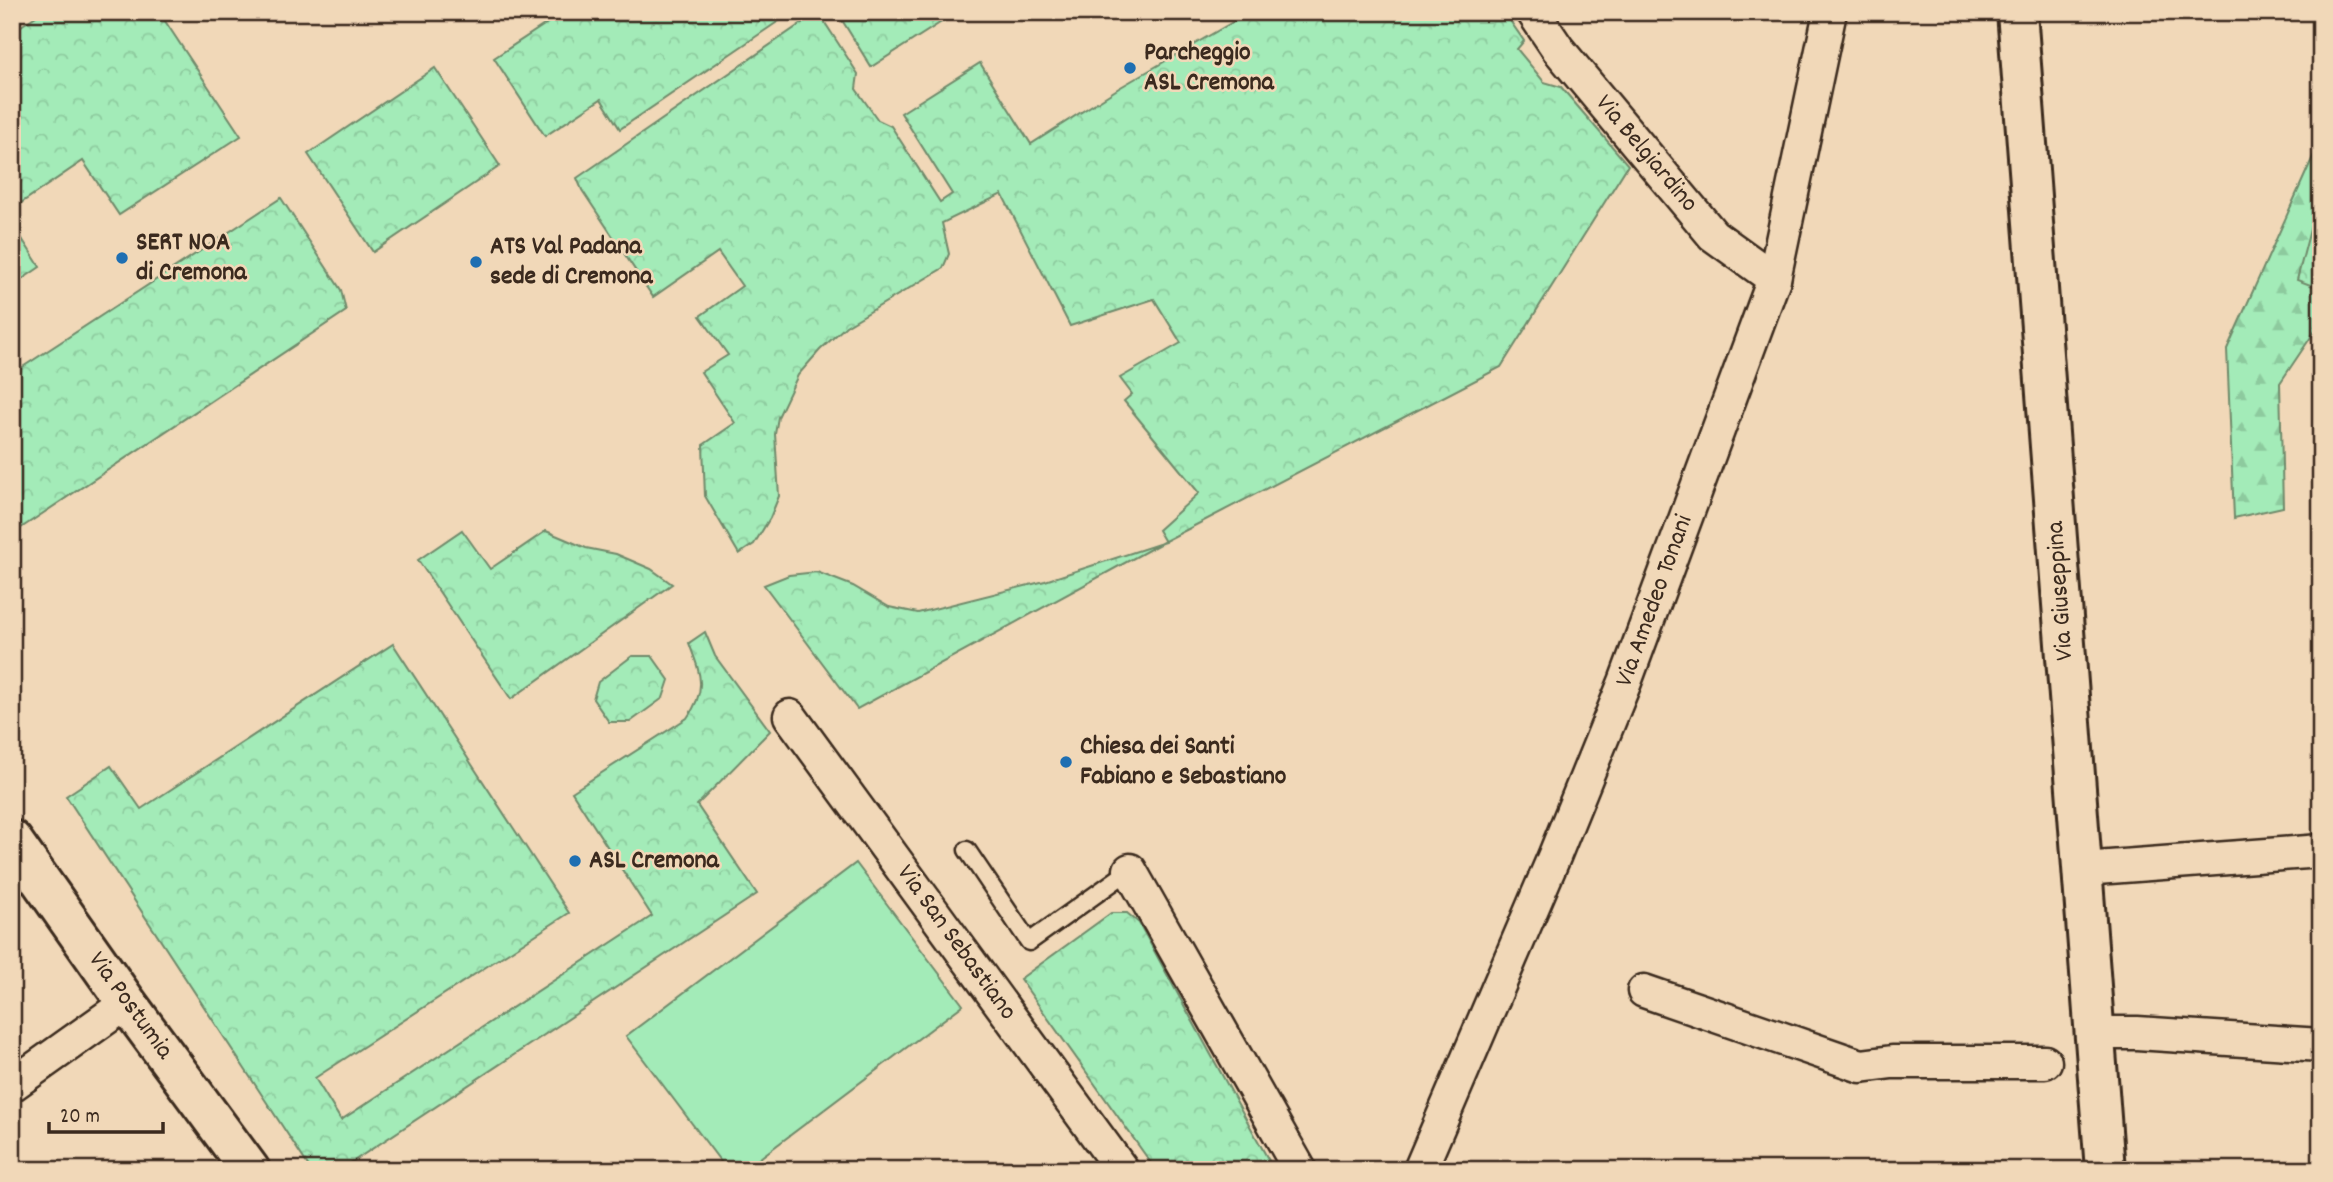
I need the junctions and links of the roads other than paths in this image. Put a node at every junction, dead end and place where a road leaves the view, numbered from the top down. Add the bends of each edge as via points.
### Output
1 (1533, 12) edge
2 (1830, 12) edge
3 (2017, 12) edge
4 (1774, 279) junction
5 (790, 716) dead end
6 (12, 839) edge
7 (967, 850) dead end
8 (2321, 851) edge
9 (2083, 869) junction
10 (1130, 870) joint
11 (1644, 991) dead end
12 (127, 1003) junction
13 (2095, 1033) junction
14 (2321, 1045) edge
15 (2045, 1062) dead end
16 (12, 1085) edge
17 (250, 1170) edge
18 (1122, 1170) edge
19 (1300, 1170) edge
20 (1420, 1170) edge
21 (2105, 1170) edge

1 - 4 street, Via Belgiardino via 1713,235
2 - 4 street, Via Amedeo Tonani
3 - 9 main road, Via Giuseppina
4 - 20 street, Via Amedeo Tonani via 1625,682
5 - 18 street, Via San Sebastiano
6 - 12 main road, Via Postumia
7 - 10 lane via 1029,942
8 - 9 street
9 - 13 main road, Via Giuseppina
10 - 19 street
11 - 15 street via 1861,1066
12 - 16 street
12 - 17 main road, Via Postumia
13 - 14 street
13 - 21 main road, Via Giuseppina

